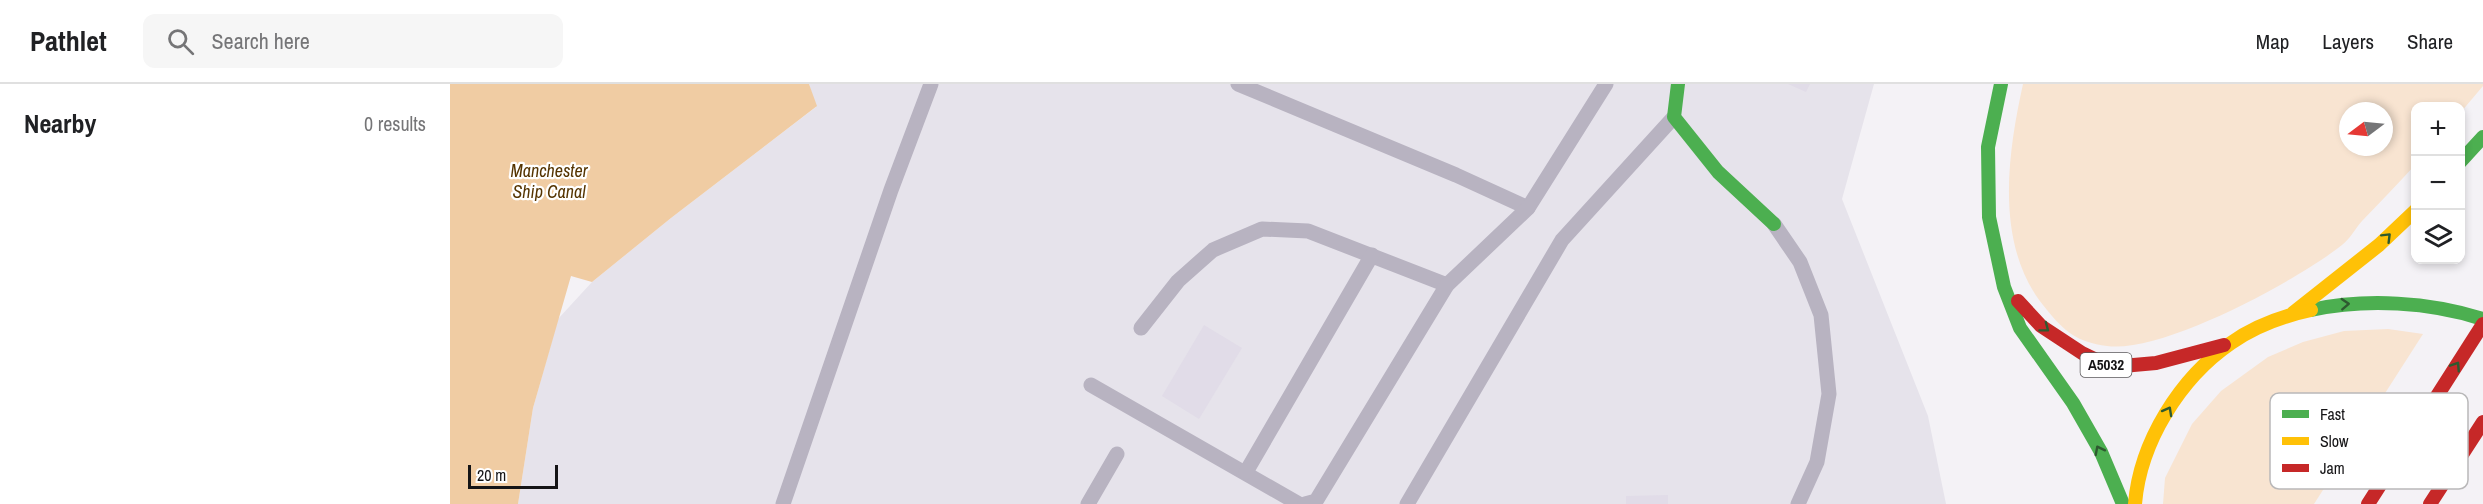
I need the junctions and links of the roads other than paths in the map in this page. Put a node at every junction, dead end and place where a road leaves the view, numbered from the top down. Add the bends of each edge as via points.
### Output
1 (931, 84) edge
2 (1238, 84) edge
3 (1606, 84) edge
4 (1678, 84) edge
5 (2001, 84) edge
6 (1674, 117) junction
7 (2483, 137) edge
8 (2465, 157) edge
9 (1528, 208) junction
10 (2411, 214) edge
11 (1774, 224) joint
12 (1372, 255) junction
13 (1447, 285) junction
14 (2004, 287) junction
15 (2293, 314) junction
16 (2483, 319) edge
17 (2483, 324) edge
18 (1141, 328) dead end
19 (2232, 343) junction
20 (1091, 385) dead end
21 (2439, 393) edge
22 (2483, 422) edge
23 (2468, 445) edge
24 (1117, 454) dead end
25 (1246, 472) junction
26 (2378, 489) edge
27 (2440, 489) edge
28 (783, 504) edge
29 (1088, 504) edge
30 (1299, 504) edge
31 (1305, 504) edge
32 (1407, 504) edge
33 (1798, 504) edge
34 (2123, 504) edge
35 (2135, 504) edge
36 (2368, 504) edge
37 (2430, 504) edge

1 - 28 lane
2 - 9 lane
3 - 9 lane
4 - 6 main road
5 - 14 main road, A5032 via 1988,147 1989,217
6 - 11 main road via 1718,172
6 - 32 lane via 1562,240
7 - 8 main road
9 - 13 lane
15 -> 10 main road via 2379,245
11 - 33 lane via 1800,262 1821,315 1829,394 1817,462
12 - 13 lane
12 - 18 lane via 1308,231 1262,229 1213,250 1178,282
12 - 25 lane
13 - 31 lane via 1316,501
14 -> 19 main road, A5032 via 2041,326 2111,367 2156,363
34 -> 14 main road, A5032 via 2101,452 2073,403 2020,328
15 -> 16 main road, A5032 via 2339,304 2419,306
15 - 19 main road, A5032 via 2253,328
21 -> 17 main road
35 -> 19 main road, A5032 via 2144,455 2172,403 2210,358
20 - 25 lane
22 - 23 main road
24 - 29 lane
25 - 30 lane
36 -> 26 main road
27 - 37 main road

